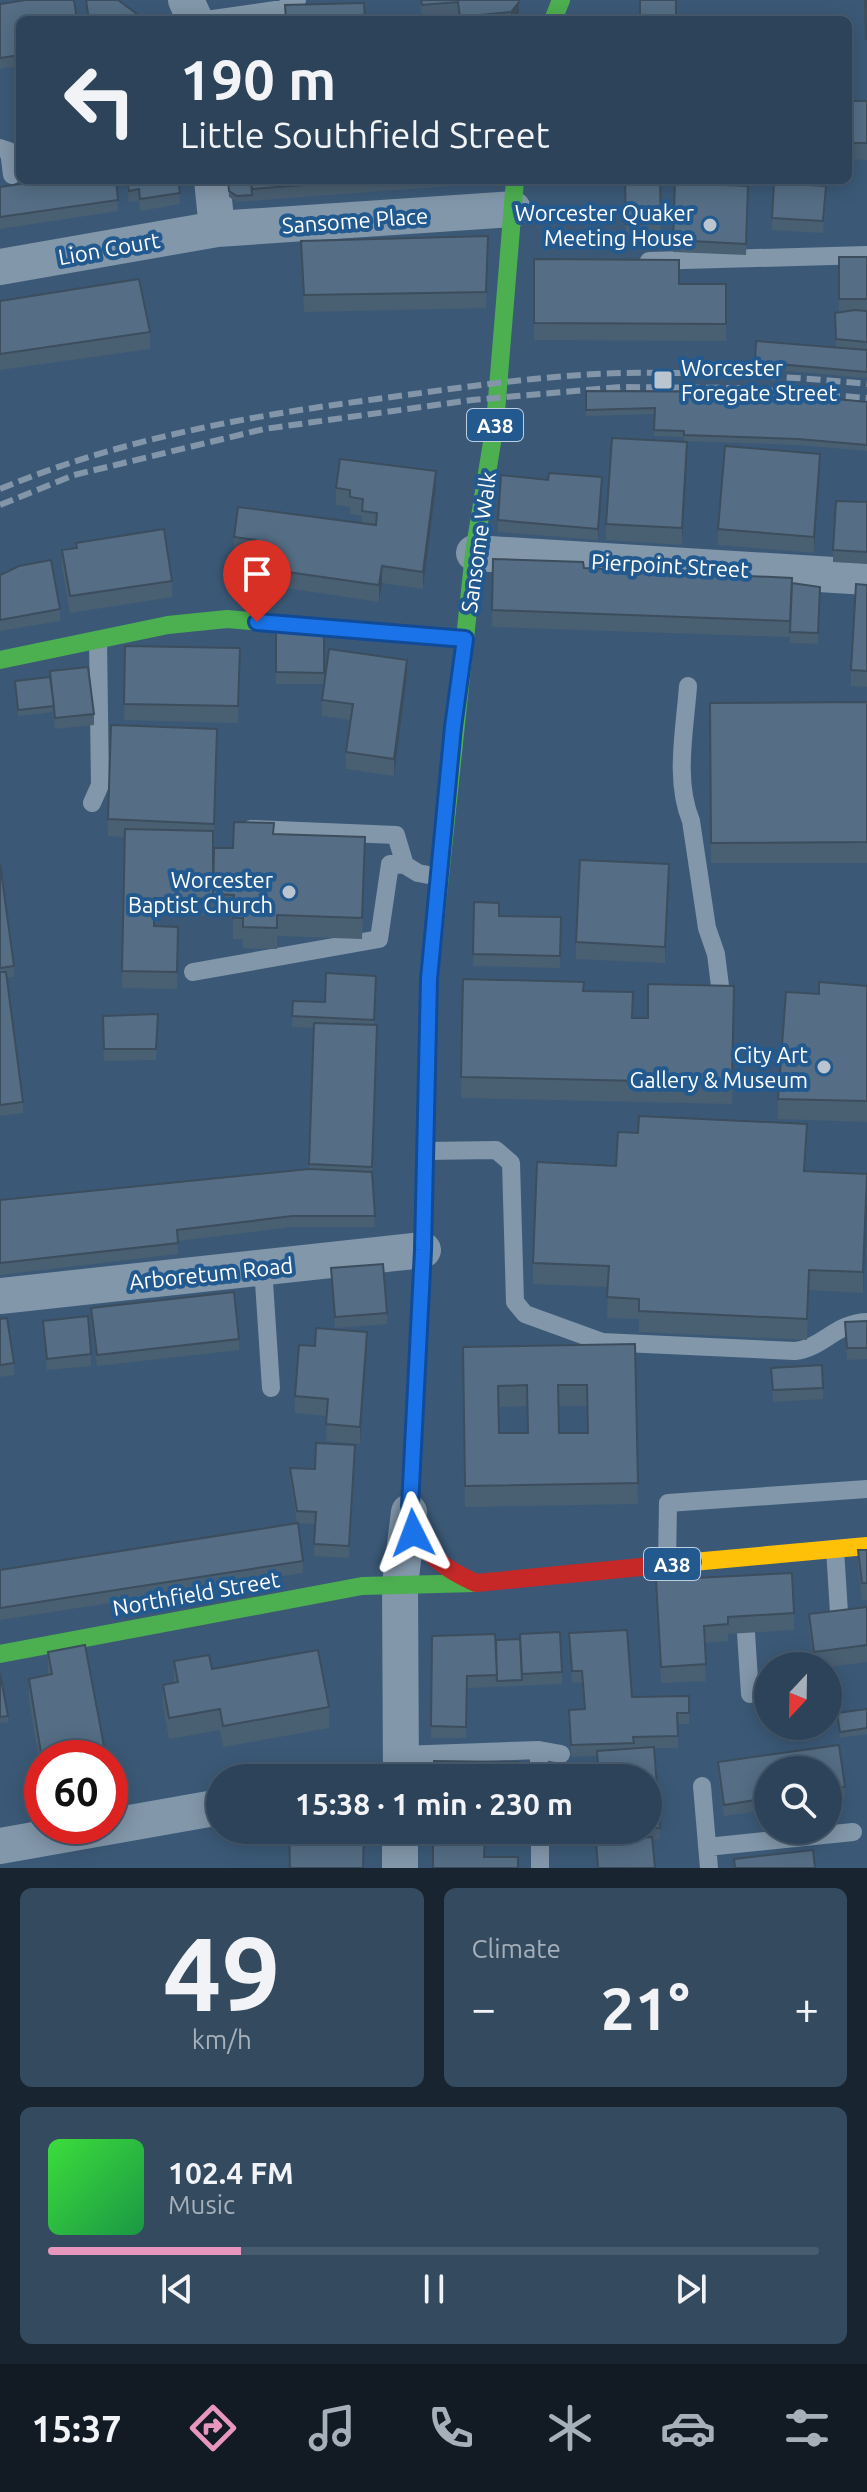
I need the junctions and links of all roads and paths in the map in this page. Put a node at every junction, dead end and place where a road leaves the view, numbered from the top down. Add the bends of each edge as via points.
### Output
1 (297, 0) edge
2 (234, 16) edge
3 (0, 148) edge
4 (12, 175) dead end
5 (212, 184) edge
6 (514, 194) edge
7 (217, 229) junction
8 (867, 255) edge
9 (634, 261) edge
10 (0, 267) edge
11 (474, 553) junction
12 (867, 577) edge
13 (465, 639) junction
14 (98, 640) junction
15 (488, 642) dead end
16 (0, 660) edge
17 (688, 686) dead end
18 (92, 803) dead end
19 (246, 829) edge
20 (405, 865) junction
21 (439, 877) junction
22 (193, 972) dead end
23 (720, 986) edge
24 (425, 1151) junction
25 (423, 1250) junction
26 (263, 1267) junction
27 (0, 1296) edge
28 (867, 1322) edge
29 (271, 1388) dead end
30 (867, 1489) edge
31 (410, 1502) junction
32 (867, 1546) edge
33 (835, 1549) junction
34 (741, 1558) junction
35 (667, 1565) junction
36 (743, 1581) edge
37 (476, 1583) junction
38 (400, 1585) junction
39 (839, 1613) edge
40 (746, 1633) edge
41 (0, 1654) edge
42 (750, 1694) dead end
43 (539, 1750) junction
44 (561, 1754) dead end
45 (396, 1764) edge
46 (444, 1764) edge
47 (539, 1764) edge
48 (702, 1786) dead end
49 (206, 1809) edge
50 (853, 1832) dead end
51 (400, 1844) edge
52 (540, 1844) edge
53 (0, 1846) edge
54 (707, 1847) junction
55 (400, 1868) edge
56 (540, 1868) edge
57 (709, 1868) edge

1 - 2 lane via 283,9
3 - 4 lane via 9,151
5 - 7 street
6 - 7 street, Sansome Place
6 - 11 main road, Sansome Walk / A38 via 513,266
7 - 10 street, Lion Court
8 - 9 lane
11 - 12 street, Pierpoint Street
11 - 13 main road, Sansome Walk / A38
13 - 14 main road via 227,619
13 - 15 lane
13 - 21 main road, Sansome Walk / A38
14 - 16 main road
14 - 18 lane via 100,785
17 - 23 lane via 682,777
19 - 20 lane via 396,835
20 - 21 lane
20 - 22 lane via 390,864 379,939
21 - 24 main road, Sansome Walk / A38 via 429,979
24 - 25 main road, Sansome Walk / A38
24 - 28 lane via 496,1150 511,1163 515,1302 525,1314 602,1342 795,1351 849,1323
25 - 26 street, Arboretum Road
25 - 31 main road, Sansome Walk / A38
26 - 27 street, Arboretum Road
26 - 29 lane
30 - 35 lane via 668,1503
31 - 37 main road, A38 via 413,1533 428,1558
31 - 38 street, Sansome Walk
32 - 33 main road, A38
33 - 34 main road, A38
33 - 39 lane
34 - 35 main road, A38
34 - 36 lane
35 - 37 main road, A38
37 - 38 main road, Northfield Street
38 - 41 main road, Northfield Street via 362,1586
38 - 45 street, Sansome Walk
40 - 42 lane
43 - 44 lane
43 - 46 lane
43 - 47 lane
48 - 54 lane
49 - 53 street
50 - 54 lane
51 - 55 street
52 - 56 lane
54 - 57 lane

